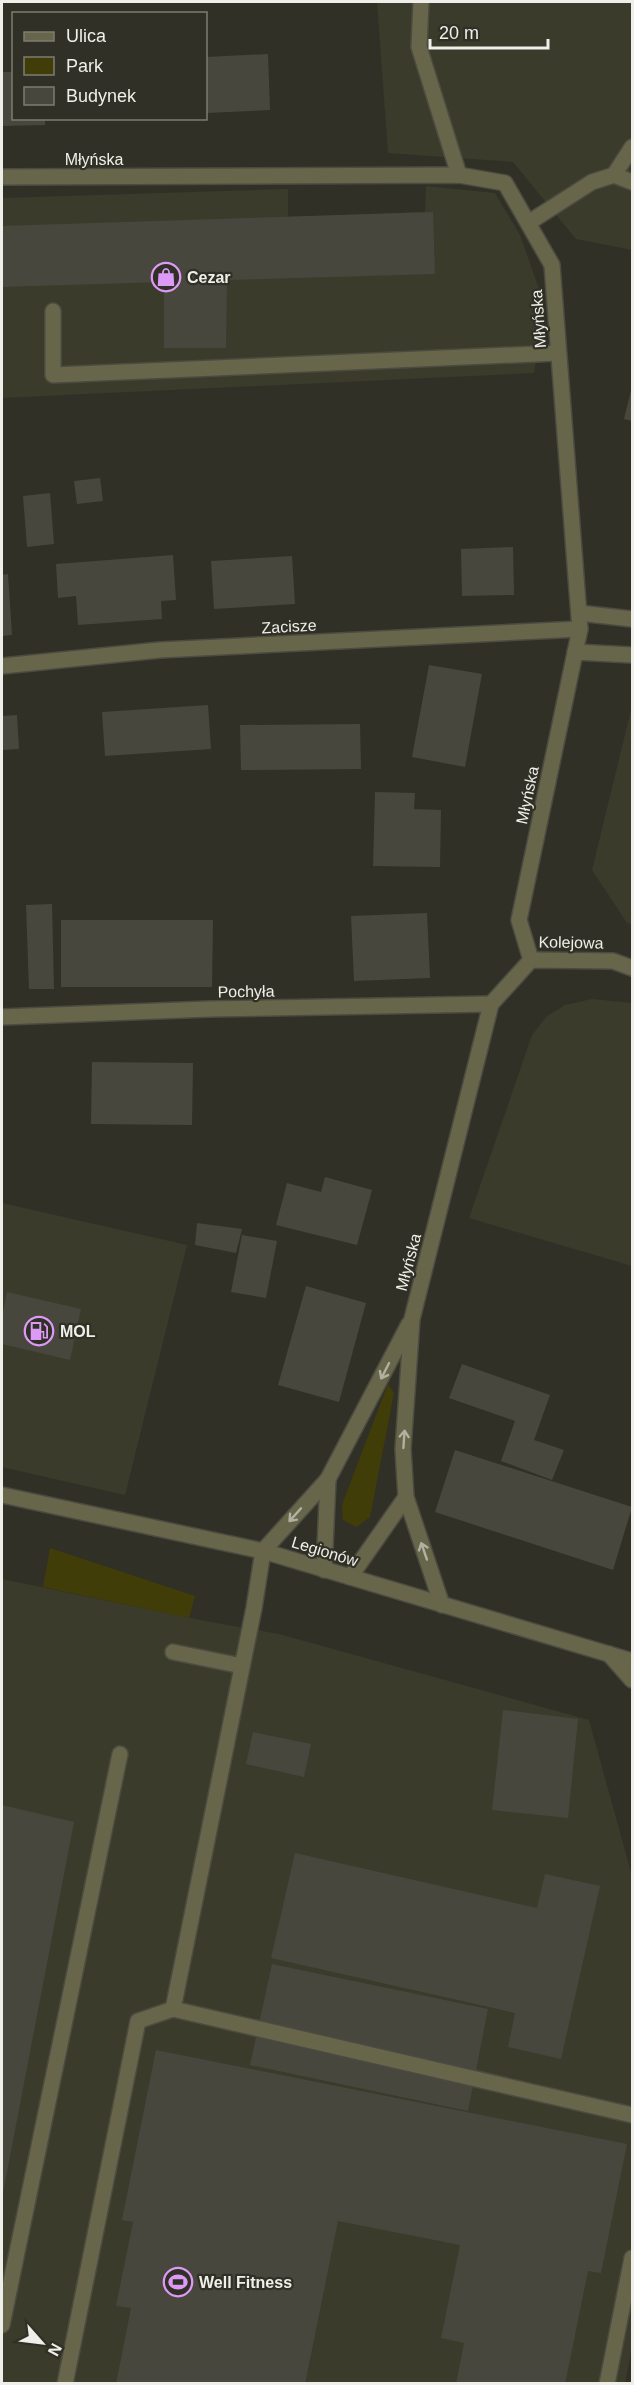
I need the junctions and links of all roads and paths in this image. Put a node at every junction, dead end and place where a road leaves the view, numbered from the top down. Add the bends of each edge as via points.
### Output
1 (421, 2) edge
2 (633, 147) edge
3 (459, 175) junction
4 (614, 175) junction
5 (2, 177) edge
6 (633, 182) edge
7 (528, 223) junction
8 (53, 311) dead end
9 (558, 353) junction
10 (579, 613) junction
11 (633, 619) edge
12 (580, 629) junction
13 (575, 652) junction
14 (633, 655) edge
15 (2, 666) edge
16 (531, 960) junction
17 (633, 968) edge
18 (491, 1004) junction
19 (2, 1017) edge
20 (412, 1319) junction
21 (328, 1479) junction
22 (2, 1495) edge
23 (406, 1497) junction
24 (263, 1551) junction
25 (324, 1570) junction
26 (350, 1577) junction
27 (442, 1605) junction
28 (173, 1652) dead end
29 (609, 1654) junction
30 (633, 1661) edge
31 (242, 1666) junction
32 (633, 1680) edge
33 (120, 1754) dead end
34 (173, 2009) junction
35 (633, 2115) edge
36 (633, 2259) edge
37 (2, 2325) edge
38 (65, 2384) edge
39 (607, 2384) edge

1 - 3 street via 419,47
2 - 4 street
3 - 5 street, Młyńska
3 - 7 street, Młyńska via 505,183
4 - 6 street
4 - 7 street via 592,182
7 - 9 street, Młyńska via 552,265
8 - 9 street via 53,375
9 - 10 street, Młyńska
10 - 11 street
10 - 12 street, Młyńska
12 - 13 street, Młyńska
12 - 15 street, Zacisze via 160,650
13 - 14 street
13 - 16 street, Młyńska via 519,920
16 - 17 street, Kolejowa via 613,961
16 - 18 street, Kolejowa
18 - 19 street, Pochyła
18 - 20 street, Młyńska
20 -> 21 street, Młyńska
23 -> 20 street, Młyńska via 403,1449
21 -> 24 street, Młyńska
21 - 25 street, Młyńska
22 - 24 street, Legionów
23 - 26 street
27 -> 23 street, Młyńska
24 - 25 street, Legionów
24 - 31 street
25 - 26 street, Legionów
26 - 27 street, Legionów
27 - 29 street, Legionów
28 - 31 street
29 - 30 street, Legionów
29 - 32 street
31 - 34 street
33 - 37 street
34 - 35 street
34 - 38 street via 138,2021
36 - 39 street

